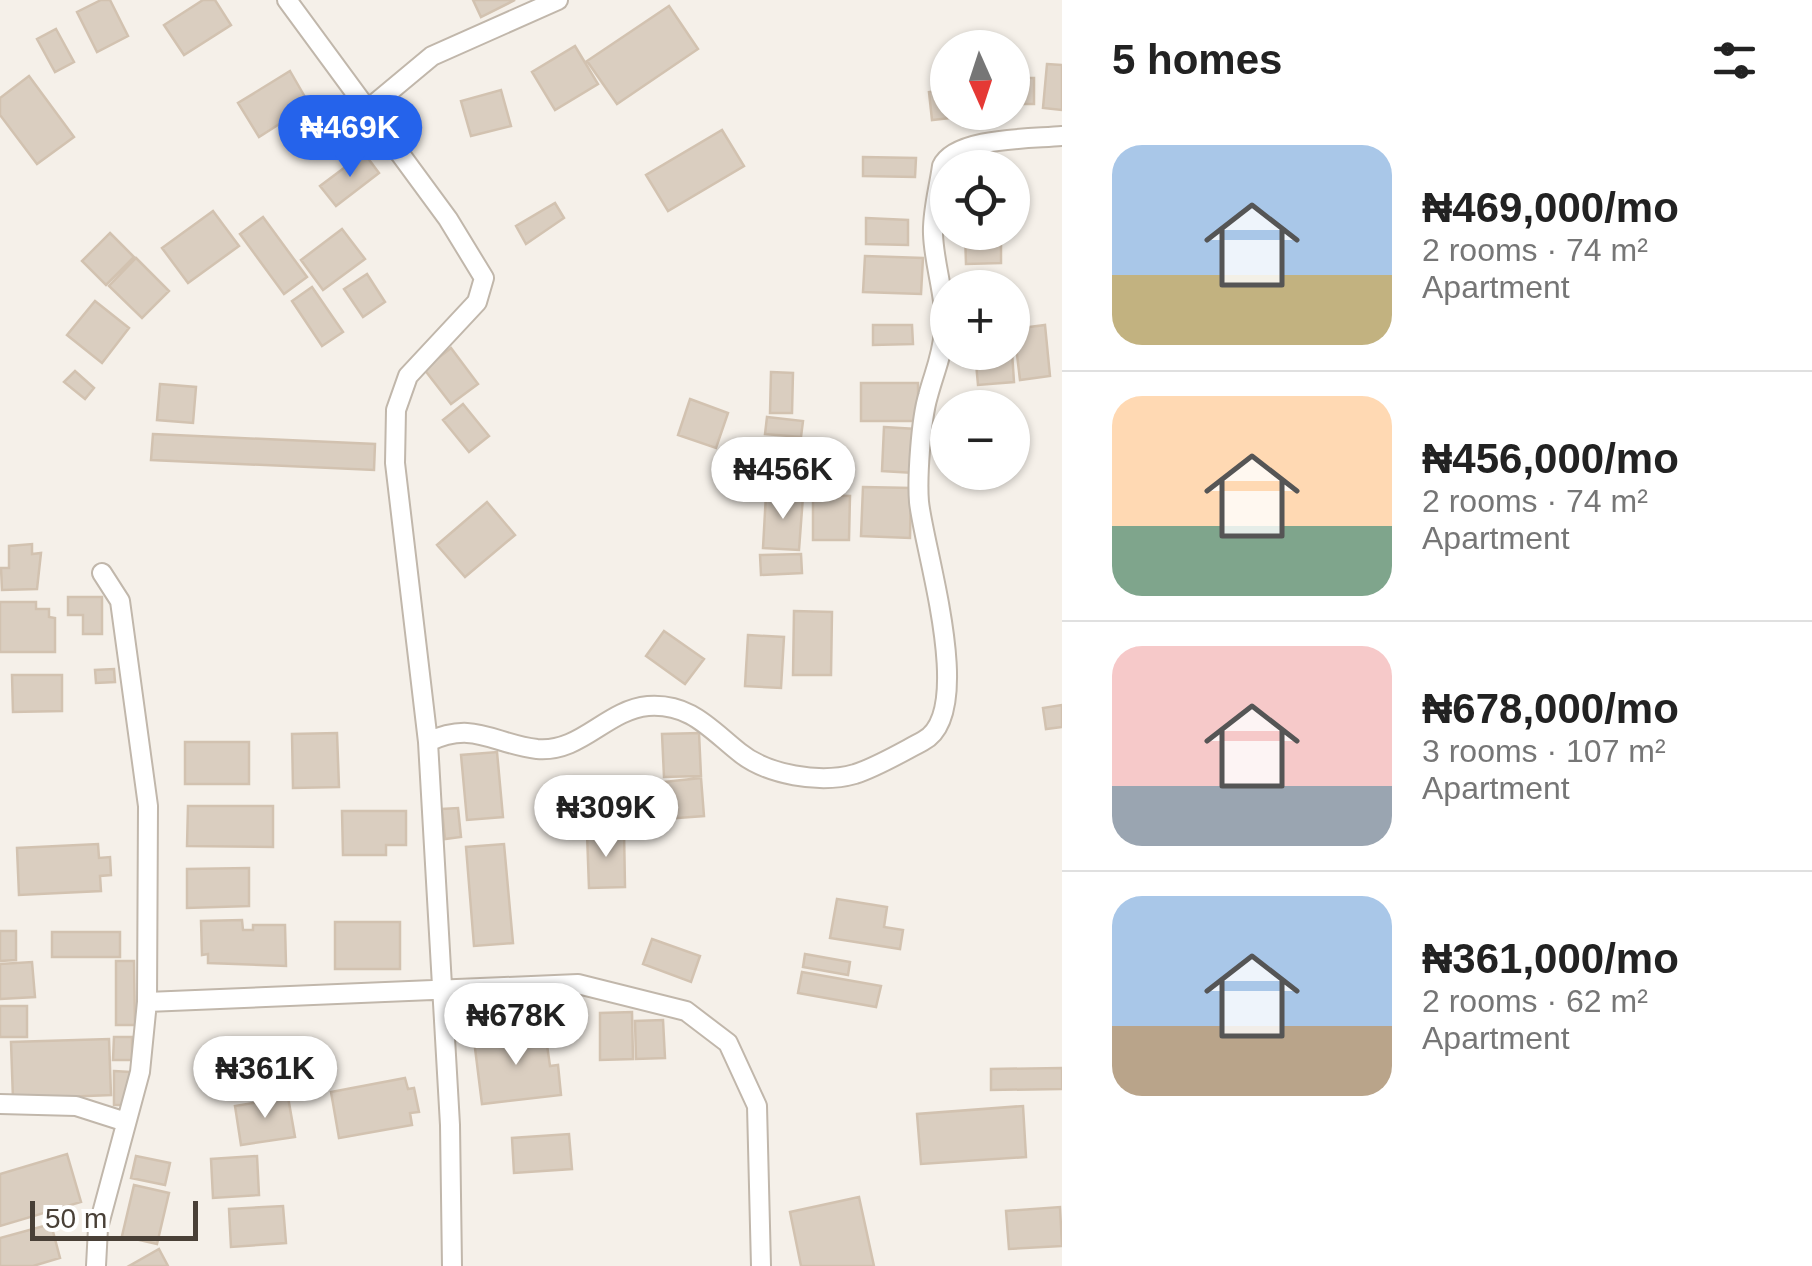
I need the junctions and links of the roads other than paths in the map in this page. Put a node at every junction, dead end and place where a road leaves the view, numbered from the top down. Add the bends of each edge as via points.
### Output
1 (287, 0) edge
2 (558, 0) edge
3 (366, 111) junction
4 (1062, 136) edge
5 (102, 573) dead end
6 (428, 742) junction
7 (442, 992) junction
8 (147, 1002) junction
9 (0, 1104) edge
10 (126, 1122) junction
11 (96, 1266) edge
12 (452, 1266) edge
13 (761, 1266) edge

1 - 3 street
2 - 3 street via 432,56
3 - 6 street via 484,278 477,302 408,376 396,410 395,463
4 - 6 street via 966,146 942,166 933,231 945,324 941,366 926,400 919,500 945,629 943,708 940,727 929,738 855,774 827,778 771,770 739,752 708,722 665,707 628,712 563,747 538,749 452,731
5 - 8 street via 120,601 148,806
6 - 7 street
7 - 8 street
7 - 12 street
7 - 13 street via 578,984 686,1012 728,1043 757,1106
8 - 10 street via 140,1072
9 - 10 street via 76,1106
10 - 11 street via 98,1228

